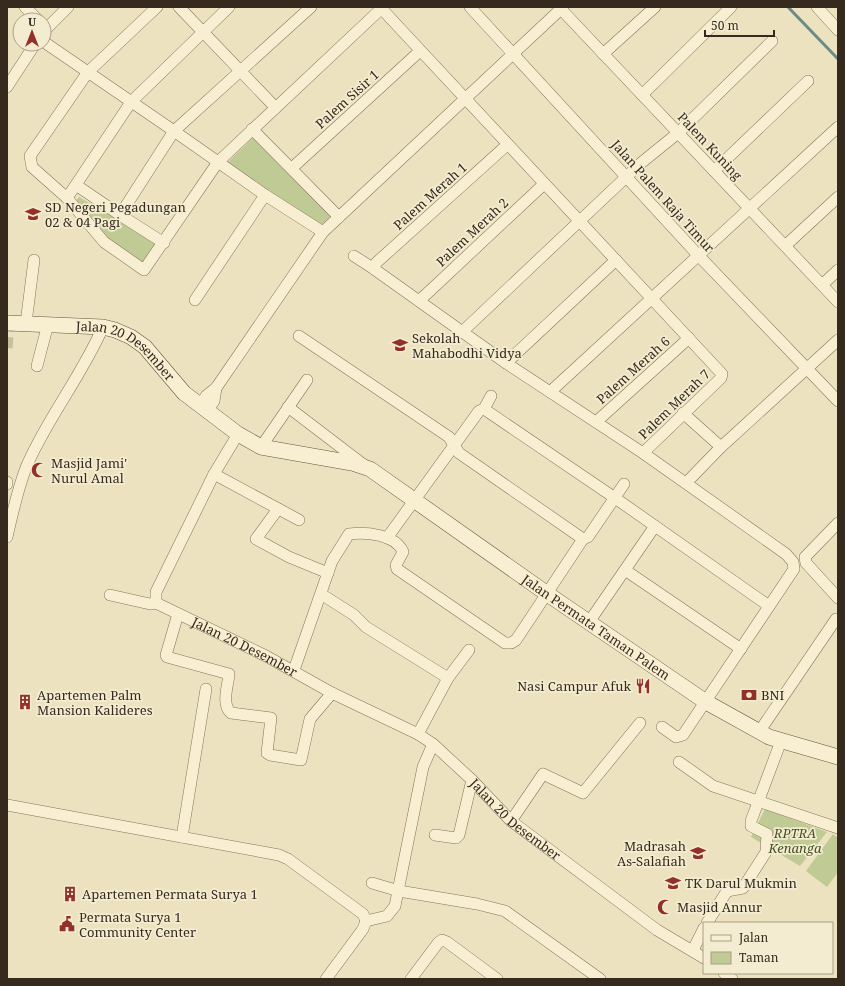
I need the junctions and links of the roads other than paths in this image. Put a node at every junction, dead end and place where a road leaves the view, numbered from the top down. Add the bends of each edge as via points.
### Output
1 (68, 7) edge
2 (157, 7) edge
3 (179, 7) edge
4 (229, 7) edge
5 (311, 7) edge
6 (470, 7) edge
7 (655, 7) edge
8 (731, 7) edge
9 (817, 7) edge
10 (382, 8) edge
11 (561, 8) edge
12 (52, 19) edge
13 (838, 30) edge
14 (203, 31) junction
15 (772, 41) dead end
16 (52, 47) edge
17 (420, 51) junction
18 (30, 52) edge
19 (514, 53) junction
20 (603, 54) junction
21 (241, 70) junction
22 (88, 72) junction
23 (808, 81) dead end
24 (7, 88) edge
25 (642, 95) junction
26 (465, 99) junction
27 (131, 102) junction
28 (275, 107) junction
29 (838, 127) edge
30 (252, 129) junction
31 (174, 131) junction
32 (678, 133) junction
33 (508, 145) junction
34 (218, 162) junction
35 (292, 168) junction
36 (714, 171) junction
37 (627, 177) junction
38 (544, 184) junction
39 (76, 186) junction
40 (265, 195) junction
41 (838, 197) edge
42 (67, 198) junction
43 (749, 208) junction
44 (120, 216) junction
45 (339, 217) junction
46 (579, 221) junction
47 (323, 232) junction
48 (164, 243) junction
49 (785, 246) junction
50 (698, 255) junction
51 (354, 256) dead end
52 (34, 260) dead end
53 (616, 260) junction
54 (374, 269) junction
55 (838, 270) edge
56 (822, 285) junction
57 (652, 297) junction
58 (195, 300) dead end
59 (419, 301) junction
60 (838, 302) edge
61 (7, 323) edge
62 (26, 323) junction
63 (48, 324) junction
64 (103, 327) junction
65 (462, 332) junction
66 (299, 336) dead end
67 (689, 338) junction
68 (838, 340) edge
69 (506, 363) junction
70 (37, 366) dead end
71 (807, 368) junction
72 (307, 380) dead end
73 (550, 392) junction
74 (491, 396) dead end
75 (838, 401) edge
76 (288, 407) junction
77 (203, 408) junction
78 (484, 409) junction
79 (683, 413) junction
80 (596, 422) junction
81 (238, 434) junction
82 (454, 446) junction
83 (261, 447) junction
84 (721, 447) junction
85 (645, 455) junction
86 (370, 469) junction
87 (214, 474) junction
88 (686, 483) junction
89 (624, 484) dead end
90 (615, 498) junction
91 (414, 500) junction
92 (278, 509) junction
93 (299, 520) dead end
94 (838, 523) edge
95 (655, 526) junction
96 (7, 536) edge
97 (387, 538) junction
98 (584, 539) junction
99 (625, 570) junction
100 (328, 573) junction
101 (546, 593) junction
102 (321, 594) junction
103 (110, 595) dead end
104 (838, 598) edge
105 (156, 602) junction
106 (769, 606) junction
107 (178, 614) junction
108 (836, 619) dead end
109 (589, 622) junction
110 (741, 649) junction
111 (470, 650) dead end
112 (294, 670) junction
113 (448, 678) junction
114 (206, 689) dead end
115 (332, 693) junction
116 (706, 702) junction
117 (640, 723) dead end
118 (662, 727) dead end
119 (759, 732) junction
120 (418, 734) junction
121 (781, 741) junction
122 (433, 744) junction
123 (838, 757) edge
124 (679, 762) dead end
125 (472, 780) junction
126 (759, 803) junction
127 (7, 805) edge
128 (512, 820) junction
129 (838, 828) edge
130 (435, 835) dead end
131 (182, 837) junction
132 (372, 883) dead end
133 (399, 890) junction
134 (366, 921) junction
135 (708, 922) edge
136 (703, 930) edge
137 (693, 950) junction
138 (703, 957) edge
139 (594, 977) edge
140 (326, 979) edge
141 (411, 979) edge
142 (497, 979) edge

1 - 12 street
2 - 22 street
3 - 14 street
4 - 14 street
5 - 21 street
6 - 19 street, Jalan Palem Raja Timur
7 - 20 street
8 - 25 street
9 - 13 street
10 - 17 street
10 - 28 street
11 - 19 street
11 - 20 street, Palem Kuning
14 - 21 street
14 - 27 street
15 - 32 street
16 - 22 street
17 - 26 street
17 - 35 street, Palem Sisir 1
18 - 24 street
19 - 26 street
19 - 37 street, Jalan Palem Raja Timur
20 - 25 street, Palem Kuning
21 - 28 street
21 - 31 street
22 - 27 street
22 - 42 street via 30,156 32,167
23 - 36 street
25 - 32 street, Palem Kuning
26 - 33 street
26 - 45 street
27 - 31 street
27 - 39 street
28 - 30 street
29 - 43 street
30 - 34 street
30 - 35 street
31 - 34 street
31 - 44 street
32 - 36 street, Palem Kuning
32 - 37 street
33 - 38 street
33 - 54 street, Palem Merah 1 via 376,263
34 - 40 street
34 - 48 street
35 - 45 street
36 - 43 street, Palem Kuning
37 - 46 street
37 - 50 street, Jalan Palem Raja Timur
38 - 46 street
38 - 59 street, Palem Merah 2
39 - 42 street
39 - 44 street
40 - 47 street
40 - 58 street
41 - 49 street
42 - 48 street via 104,242 141,269 147,268
43 - 49 street, Palem Kuning
43 - 50 street
44 - 48 street
45 - 47 street
46 - 53 street
46 - 65 street
47 - 77 street via 216,388 214,401
49 - 56 street, Palem Kuning
50 - 57 street
50 - 71 street, Jalan Palem Raja Timur
51 - 54 street
52 - 62 street
53 - 57 street
53 - 69 street
54 - 59 street
55 - 56 street
56 - 60 street, Palem Kuning
57 - 67 street
57 - 73 street
59 - 65 street
61 - 62 street, Jalan 20 Desember
62 - 63 street, Jalan 20 Desember
63 - 64 street, Jalan 20 Desember
63 - 70 street
64 - 77 street, Jalan 20 Desember via 120,332 145,347 184,393
64 - 96 street via 95,346 48,425 24,476
65 - 69 street
66 - 82 street via 449,438
67 - 79 street, Palem Merah 7 via 722,374 721,378
67 - 80 street, Palem Merah 6
68 - 71 street
69 - 73 street
71 - 75 street, Jalan Palem Raja Timur
71 - 84 street
72 - 76 street
73 - 80 street
74 - 78 street
76 - 83 street
76 - 86 street
77 - 81 street, Jalan 20 Desember
78 - 82 street via 479,411
78 - 90 street
79 - 84 street
79 - 85 street, Palem Merah 7
80 - 85 street
81 - 83 street, Jalan 20 Desember
81 - 87 street
82 - 91 street
82 - 98 street via 459,453
83 - 86 street, Jalan Permata Taman Palem via 352,463
84 - 88 street
85 - 88 street
86 - 91 street, Jalan Permata Taman Palem
87 - 92 street
87 - 105 street via 156,592
88 - 106 street via 786,554 793,562 794,569
89 - 90 street
90 - 95 street
90 - 98 street
91 - 97 street
91 - 101 street, Jalan Permata Taman Palem
92 - 93 street
92 - 100 street via 256,539 289,557
94 - 104 street via 805,557 806,563
95 - 99 street
95 - 106 street
97 - 100 street via 362,532 349,534 332,561
97 - 101 street via 401,547 403,552 396,565 397,569 505,643 516,640
98 - 101 street
99 - 109 street
99 - 110 street
100 - 102 street
101 - 109 street, Jalan Permata Taman Palem
102 - 112 street
102 - 113 street via 354,615 366,627
103 - 105 street via 150,604
105 - 107 street, Jalan 20 Desember
106 - 110 street
107 - 112 street, Jalan 20 Desember
107 - 115 street via 167,657 230,674 226,709 231,713 272,718 267,753 270,755 301,760 310,719
108 - 119 street
109 - 116 street, Jalan Permata Taman Palem
110 - 116 street
111 - 113 street
112 - 115 street, Jalan 20 Desember
113 - 120 street
114 - 131 street
115 - 120 street, Jalan 20 Desember
116 - 118 street via 681,737 676,737
116 - 119 street, Jalan Permata Taman Palem
117 - 128 street via 583,793 543,774
119 - 121 street, Jalan Permata Taman Palem
120 - 122 street, Jalan 20 Desember
121 - 123 street, Jalan Permata Taman Palem
121 - 126 street
122 - 125 street, Jalan 20 Desember
122 - 133 street via 423,767
124 - 126 street via 713,786
125 - 128 street, Jalan 20 Desember
125 - 130 street via 459,835 451,839
126 - 129 street
126 - 135 street via 751,826 767,834 766,852 743,888 727,891
127 - 131 street
128 - 137 street, Jalan 20 Desember via 657,930
131 - 134 street via 279,854 363,914
132 - 133 street
133 - 134 street via 391,913
133 - 139 street via 506,911
134 - 140 street via 363,929
136 - 137 street
137 - 138 street, Jalan 20 Desember
141 - 142 street via 442,940

